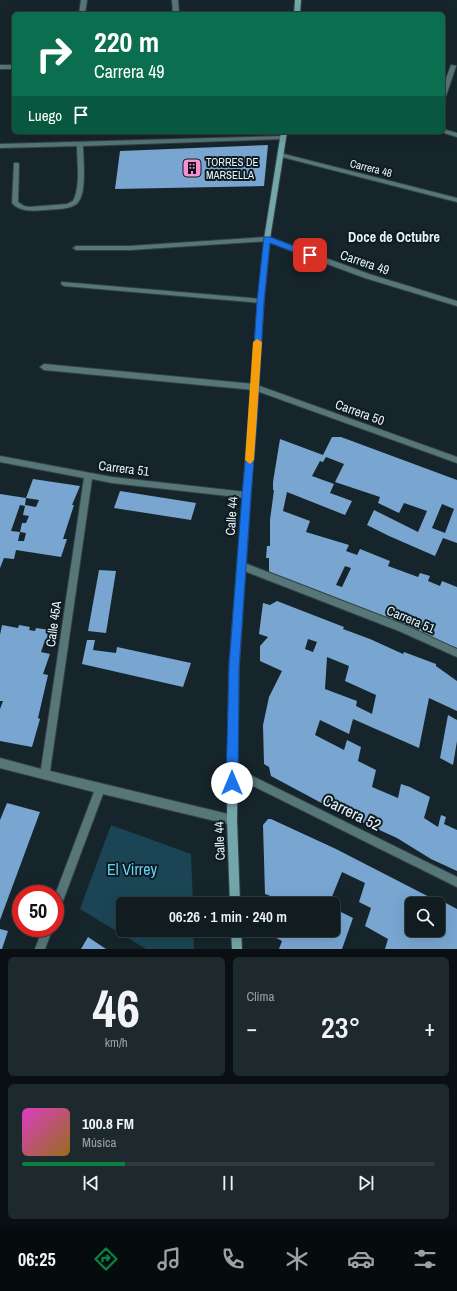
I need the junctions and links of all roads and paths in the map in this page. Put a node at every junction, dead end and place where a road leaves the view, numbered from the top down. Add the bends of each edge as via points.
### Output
1 (84, 0) edge
2 (176, 0) edge
3 (298, 0) edge
4 (82, 12) edge
5 (176, 12) edge
6 (297, 12) edge
7 (453, 66) dead end
8 (0, 67) edge
9 (12, 67) edge
10 (445, 90) edge
11 (445, 132) edge
12 (284, 135) edge
13 (457, 135) edge
14 (80, 144) junction
15 (0, 146) edge
16 (280, 155) junction
17 (16, 164) dead end
18 (457, 200) edge
19 (267, 239) junction
20 (76, 248) dead end
21 (64, 284) dead end
22 (260, 301) junction
23 (457, 304) edge
24 (44, 367) dead end
25 (254, 387) junction
26 (0, 459) edge
27 (457, 460) edge
28 (88, 476) junction
29 (246, 495) junction
30 (242, 566) junction
31 (457, 653) edge
32 (0, 763) edge
33 (232, 771) junction
34 (45, 775) junction
35 (100, 789) junction
36 (232, 820) junction
37 (457, 882) edge
38 (64, 885) edge
39 (235, 897) edge
40 (45, 937) edge
41 (236, 937) edge
42 (40, 949) edge
43 (237, 949) edge

1 - 4 street
2 - 5 street
3 - 6 main road
7 - 10 street
8 - 9 street
11 - 13 street
12 - 14 street
12 - 16 main road, Calle 44
14 - 15 street
14 - 17 street via 79,194 74,202 67,206 27,209 15,203
16 - 18 street, Carrera 48
16 - 19 main road, Calle 44
19 - 20 street via 130,248
19 - 22 main road, Calle 44
19 - 23 street, Carrera 49 via 366,276
21 - 22 street
22 - 25 main road, Calle 44
24 - 25 street, Carrera 50
25 - 27 street, Carrera 50
25 - 29 main road, Calle 44
26 - 28 street, Carrera 51
28 - 29 street, Carrera 51
28 - 34 street, Calle 45A
29 - 30 main road, Calle 44
30 - 31 street, Carrera 51 via 402,628
30 - 33 main road, Calle 44 via 234,667
32 - 34 street
33 - 36 main road, Calle 44
33 - 37 street, Carrera 52
34 - 35 street
35 - 36 street
35 - 38 street
36 - 39 main road, Calle 44
40 - 42 street
41 - 43 main road

